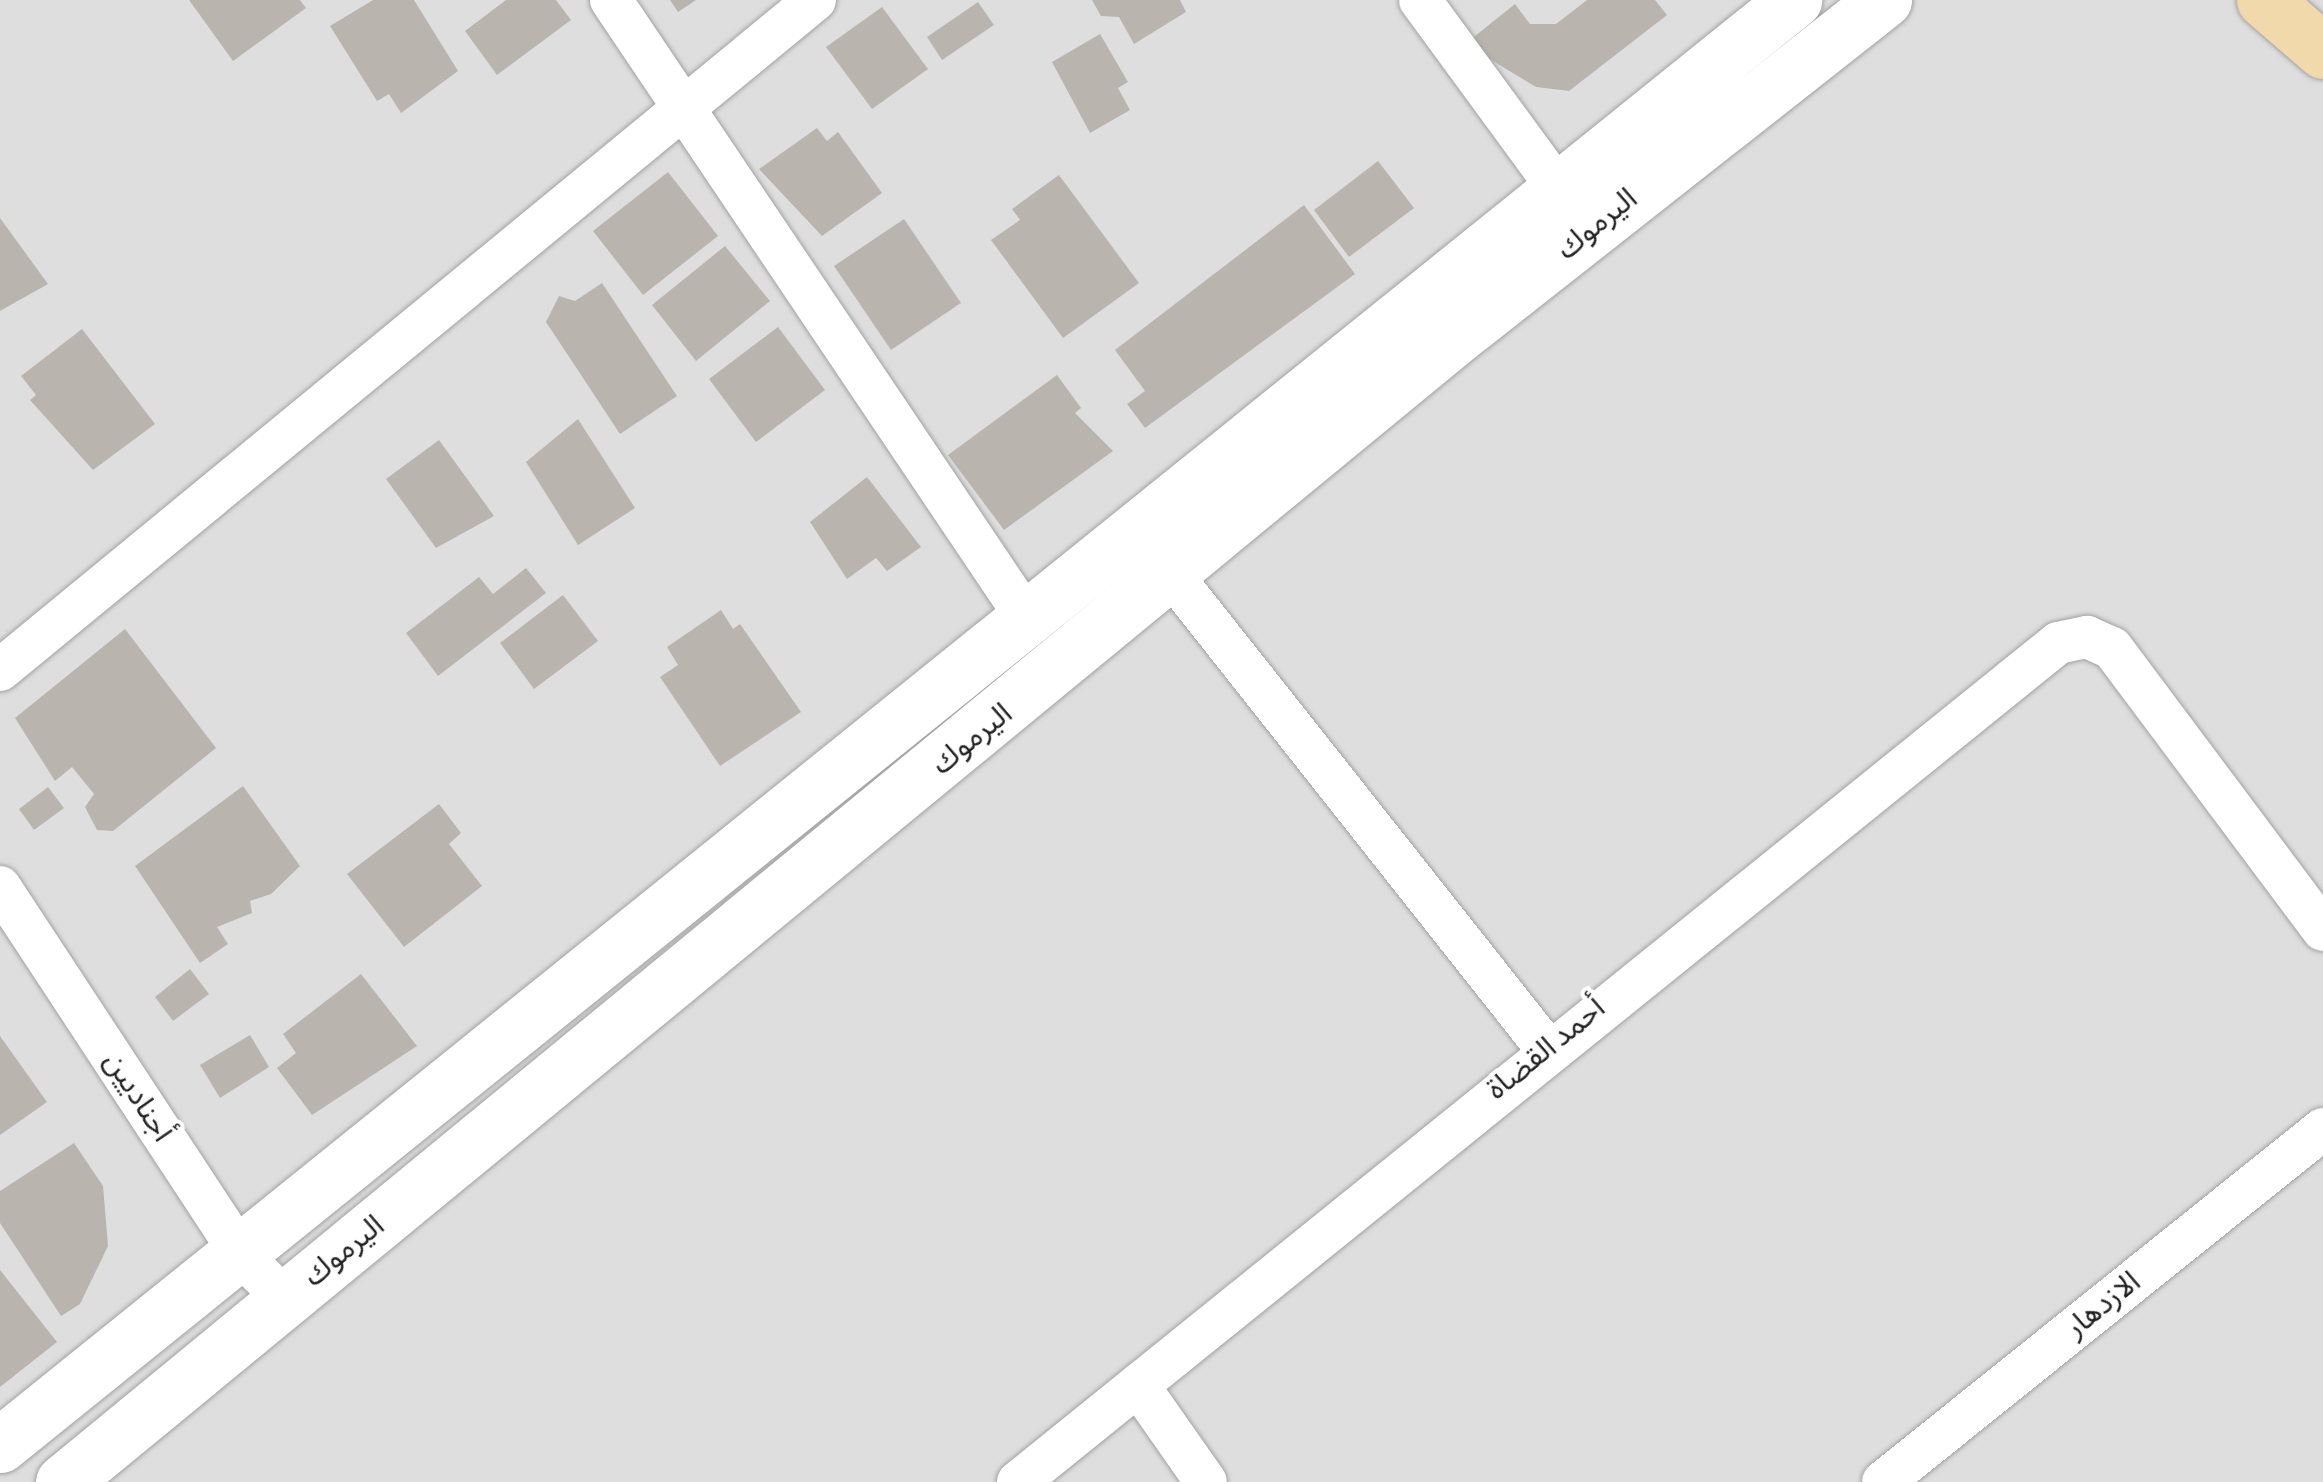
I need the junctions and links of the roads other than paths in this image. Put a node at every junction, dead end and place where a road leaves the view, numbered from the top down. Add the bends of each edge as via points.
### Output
1 (611, 0) edge
2 (815, 0) edge
3 (1420, 0) edge
4 (1794, 0) edge
5 (1884, 0) edge
6 (2264, 0) edge
7 (2323, 50) edge
8 (689, 104) junction
9 (1560, 191) junction
10 (1138, 534) junction
11 (1174, 574) junction
12 (1028, 620) junction
13 (0, 670) edge
14 (0, 887) edge
15 (2323, 930) edge
16 (1546, 1048) junction
17 (2323, 1129) edge
18 (244, 1257) junction
19 (285, 1300) junction
20 (1138, 1385) junction
21 (0, 1445) edge
22 (63, 1482) edge
23 (1018, 1482) edge
24 (1206, 1482) edge
25 (1884, 1482) edge

1 - 8 street
2 - 8 street
3 - 9 street
4 - 9 street, اليرموك
5 - 11 street, اليرموك via 1458,334
6 - 7 main road
8 - 12 street
8 - 13 street
9 - 10 street, اليرموك
10 - 11 street
10 - 12 street, اليرموك
11 - 16 street
11 - 19 street, اليرموك
12 - 18 street, اليرموك
14 - 18 street, أجناديين
15 - 16 street, أحمد القضاة via 2112,648 2087,636 2058,643
16 - 20 street, أحمد القضاة
17 - 25 street, الازدهار
18 - 19 street, أجناديين
18 - 21 street, اليرموك
19 - 22 street, اليرموك
20 - 23 street, أحمد القضاة
20 - 24 street

